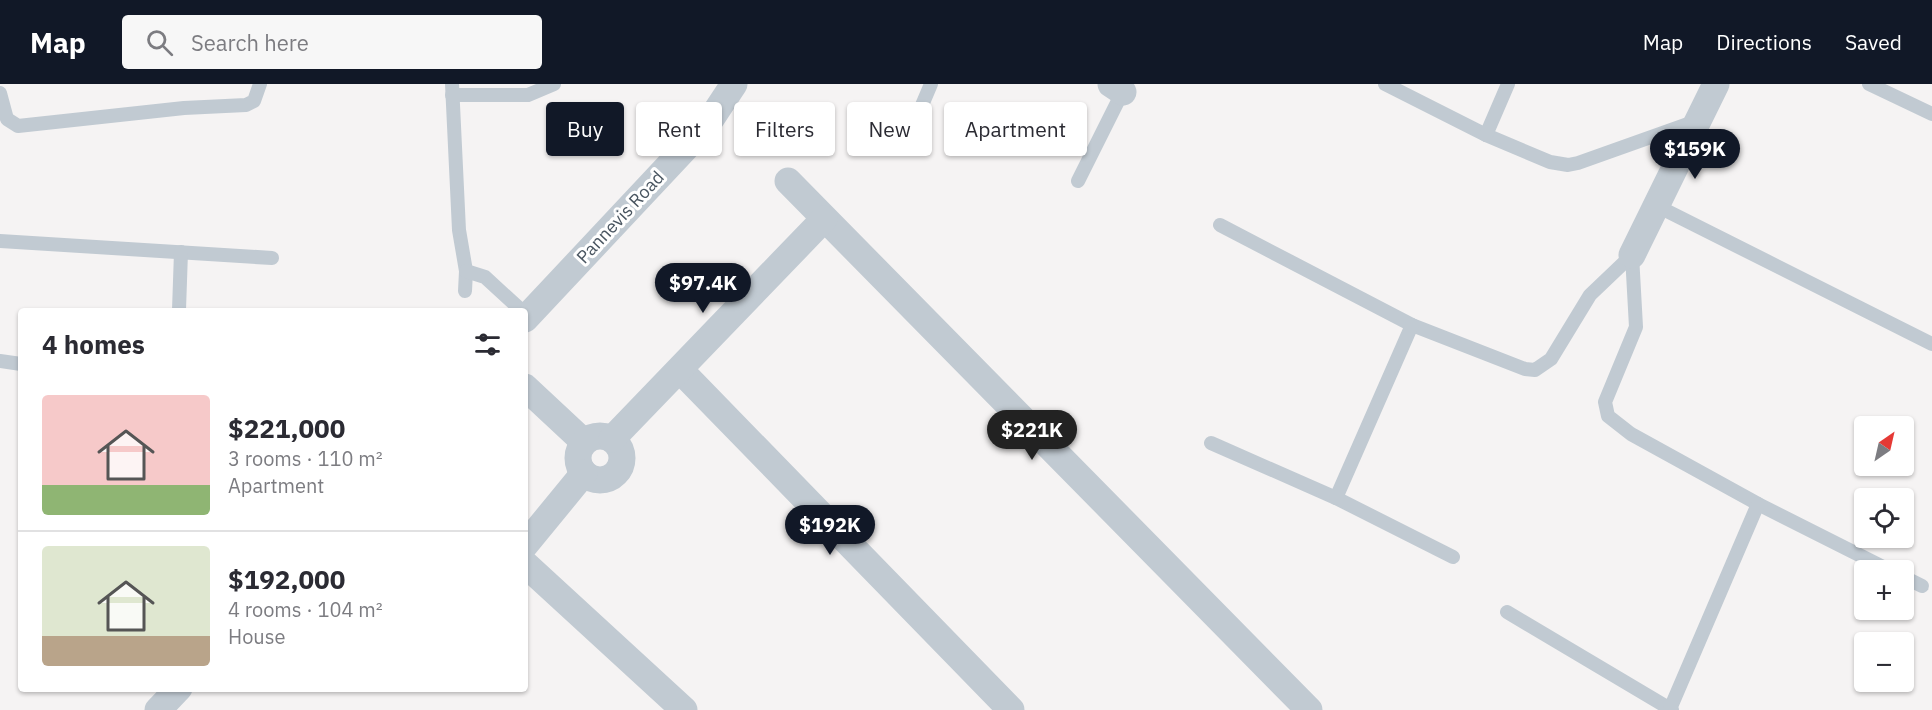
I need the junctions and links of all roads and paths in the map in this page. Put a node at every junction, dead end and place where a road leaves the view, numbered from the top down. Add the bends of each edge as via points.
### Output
1 (260, 84) edge
2 (555, 84) edge
3 (734, 84) edge
4 (931, 84) edge
5 (1385, 84) edge
6 (1508, 84) edge
7 (1716, 84) edge
8 (1869, 84) edge
9 (1120, 87) edge
10 (452, 90) edge
11 (0, 93) edge
12 (924, 102) edge
13 (1932, 114) edge
14 (1698, 120) junction
15 (1486, 135) junction
16 (788, 181) dead end
17 (1078, 181) dead end
18 (1657, 206) junction
19 (824, 219) junction
20 (1220, 225) dead end
21 (0, 241) edge
22 (181, 252) junction
23 (1632, 255) junction
24 (272, 258) dead end
25 (466, 271) junction
26 (465, 291) dead end
27 (179, 308) edge
28 (518, 308) edge
29 (528, 312) edge
30 (1412, 325) junction
31 (1932, 344) edge
32 (0, 361) edge
33 (18, 364) edge
34 (681, 371) junction
35 (528, 390) edge
36 (612, 439) junction
37 (584, 442) junction
38 (1210, 443) dead end
39 (584, 473) junction
40 (1336, 498) junction
41 (1758, 504) junction
42 (528, 541) edge
43 (1453, 557) dead end
44 (1869, 560) edge
45 (528, 567) edge
46 (1914, 582) edge
47 (1922, 586) dead end
48 (1507, 612) dead end
49 (175, 692) edge
50 (1671, 709) edge
51 (159, 710) edge
52 (684, 710) edge
53 (1011, 710) edge
54 (1309, 710) edge

1 - 11 lane via 254,101 246,105 18,126 7,119
2 - 10 lane via 528,94
3 - 29 street, Pannevis Road via 707,125
4 - 12 lane
5 - 15 lane
6 - 15 lane
7 - 14 street
8 - 13 lane
9 - 17 lane
10 - 25 lane via 459,230
14 - 15 lane via 1568,165 1550,162
14 - 18 street
16 - 19 street
18 - 23 street
18 - 31 lane
19 - 34 street
19 - 54 street
20 - 30 lane
21 - 22 lane
22 - 24 lane
22 - 27 lane
23 - 30 lane via 1590,295 1551,359 1534,369 1525,369
23 - 41 lane via 1636,327 1605,402 1608,416 1631,434
25 - 26 lane
25 - 28 lane via 485,277
30 - 40 lane
32 - 33 lane
34 - 36 street
34 - 53 street
35 - 37 street
36 - 37 street via 593,436
36 - 39 street via 622,456 615,474 597,480
37 - 39 street via 577,460
38 - 40 lane
39 - 42 street
40 - 43 lane
41 - 44 lane
41 - 50 lane
45 - 52 street
46 - 47 lane
48 - 50 lane
49 - 51 street

